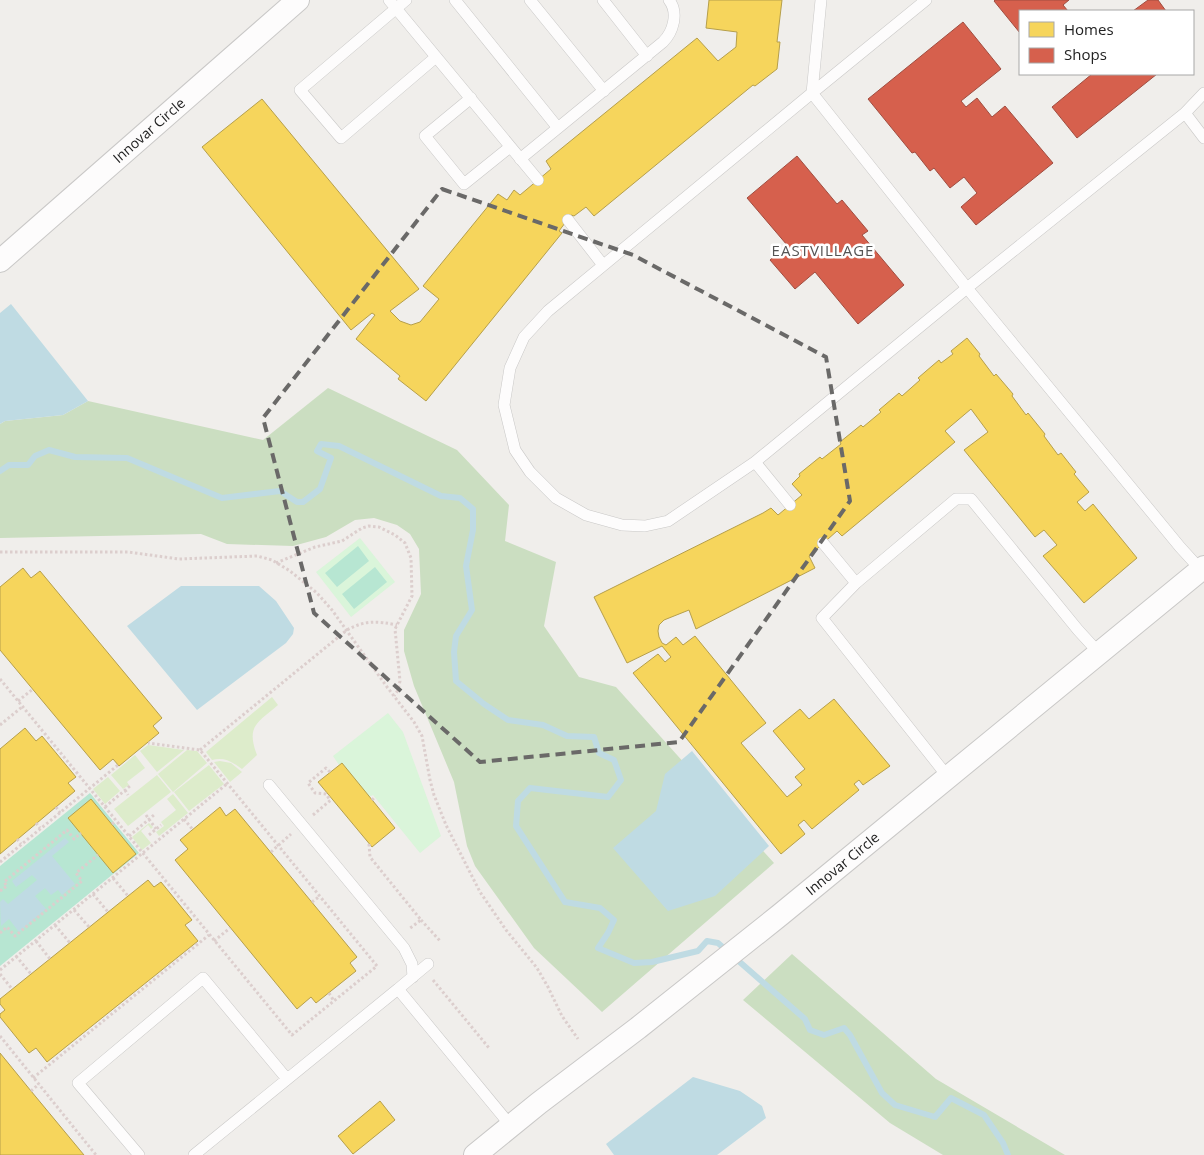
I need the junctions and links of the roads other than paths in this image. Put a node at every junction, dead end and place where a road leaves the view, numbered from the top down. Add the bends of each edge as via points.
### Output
1 (298, 0) edge
2 (406, 0) edge
3 (456, 0) edge
4 (530, 0) edge
5 (603, 0) edge
6 (821, 0) edge
7 (926, 0) edge
8 (671, 1) edge
9 (392, 4) edge
10 (647, 56) junction
11 (436, 57) junction
12 (604, 91) junction
13 (812, 93) junction
14 (1204, 93) edge
15 (470, 98) junction
16 (1185, 113) junction
17 (558, 128) junction
18 (1204, 138) edge
19 (510, 147) junction
20 (520, 158) junction
21 (538, 180) dead end
22 (568, 220) dead end
23 (0, 261) edge
24 (604, 265) junction
25 (967, 288) junction
26 (755, 462) junction
27 (790, 505) dead end
28 (823, 543) dead end
29 (1203, 570) edge
30 (856, 582) junction
31 (1099, 653) junction
32 (948, 777) junction
33 (269, 785) dead end
34 (428, 964) dead end
35 (413, 977) junction
36 (398, 989) junction
37 (287, 1079) junction
38 (511, 1126) junction
39 (139, 1155) edge
40 (194, 1155) edge
41 (475, 1155) edge

1 - 23 street, Innovar Circle
2 - 9 lane
3 - 17 lane
4 - 12 lane
5 - 10 lane
6 - 13 lane
7 - 13 lane
8 - 10 lane via 674,22 671,34
9 - 11 lane
9 - 11 lane via 300,90 340,138
10 - 12 lane
11 - 15 lane
12 - 17 lane
13 - 24 lane
13 - 25 lane
14 - 16 lane
15 - 19 lane
15 - 19 lane via 425,136 464,184
16 - 18 lane
16 - 25 lane
17 - 20 lane
19 - 20 lane
20 - 21 lane
22 - 24 lane
24 - 26 lane via 548,311 524,337 510,368 504,404 515,450 530,472 556,498 586,515 622,525 645,526 668,521
25 - 26 lane
25 - 29 lane
26 - 27 lane
28 - 30 lane
29 - 31 street, Innovar Circle
30 - 31 lane via 956,499 971,499
30 - 32 lane via 822,618
31 - 32 street, Innovar Circle
32 - 38 street, Innovar Circle via 780,915
33 - 35 lane via 404,948 412,964
34 - 35 lane
35 - 36 lane
36 - 37 lane
36 - 38 lane
37 - 39 lane via 203,978 78,1083
37 - 40 lane
38 - 41 street, Innovar Circle

